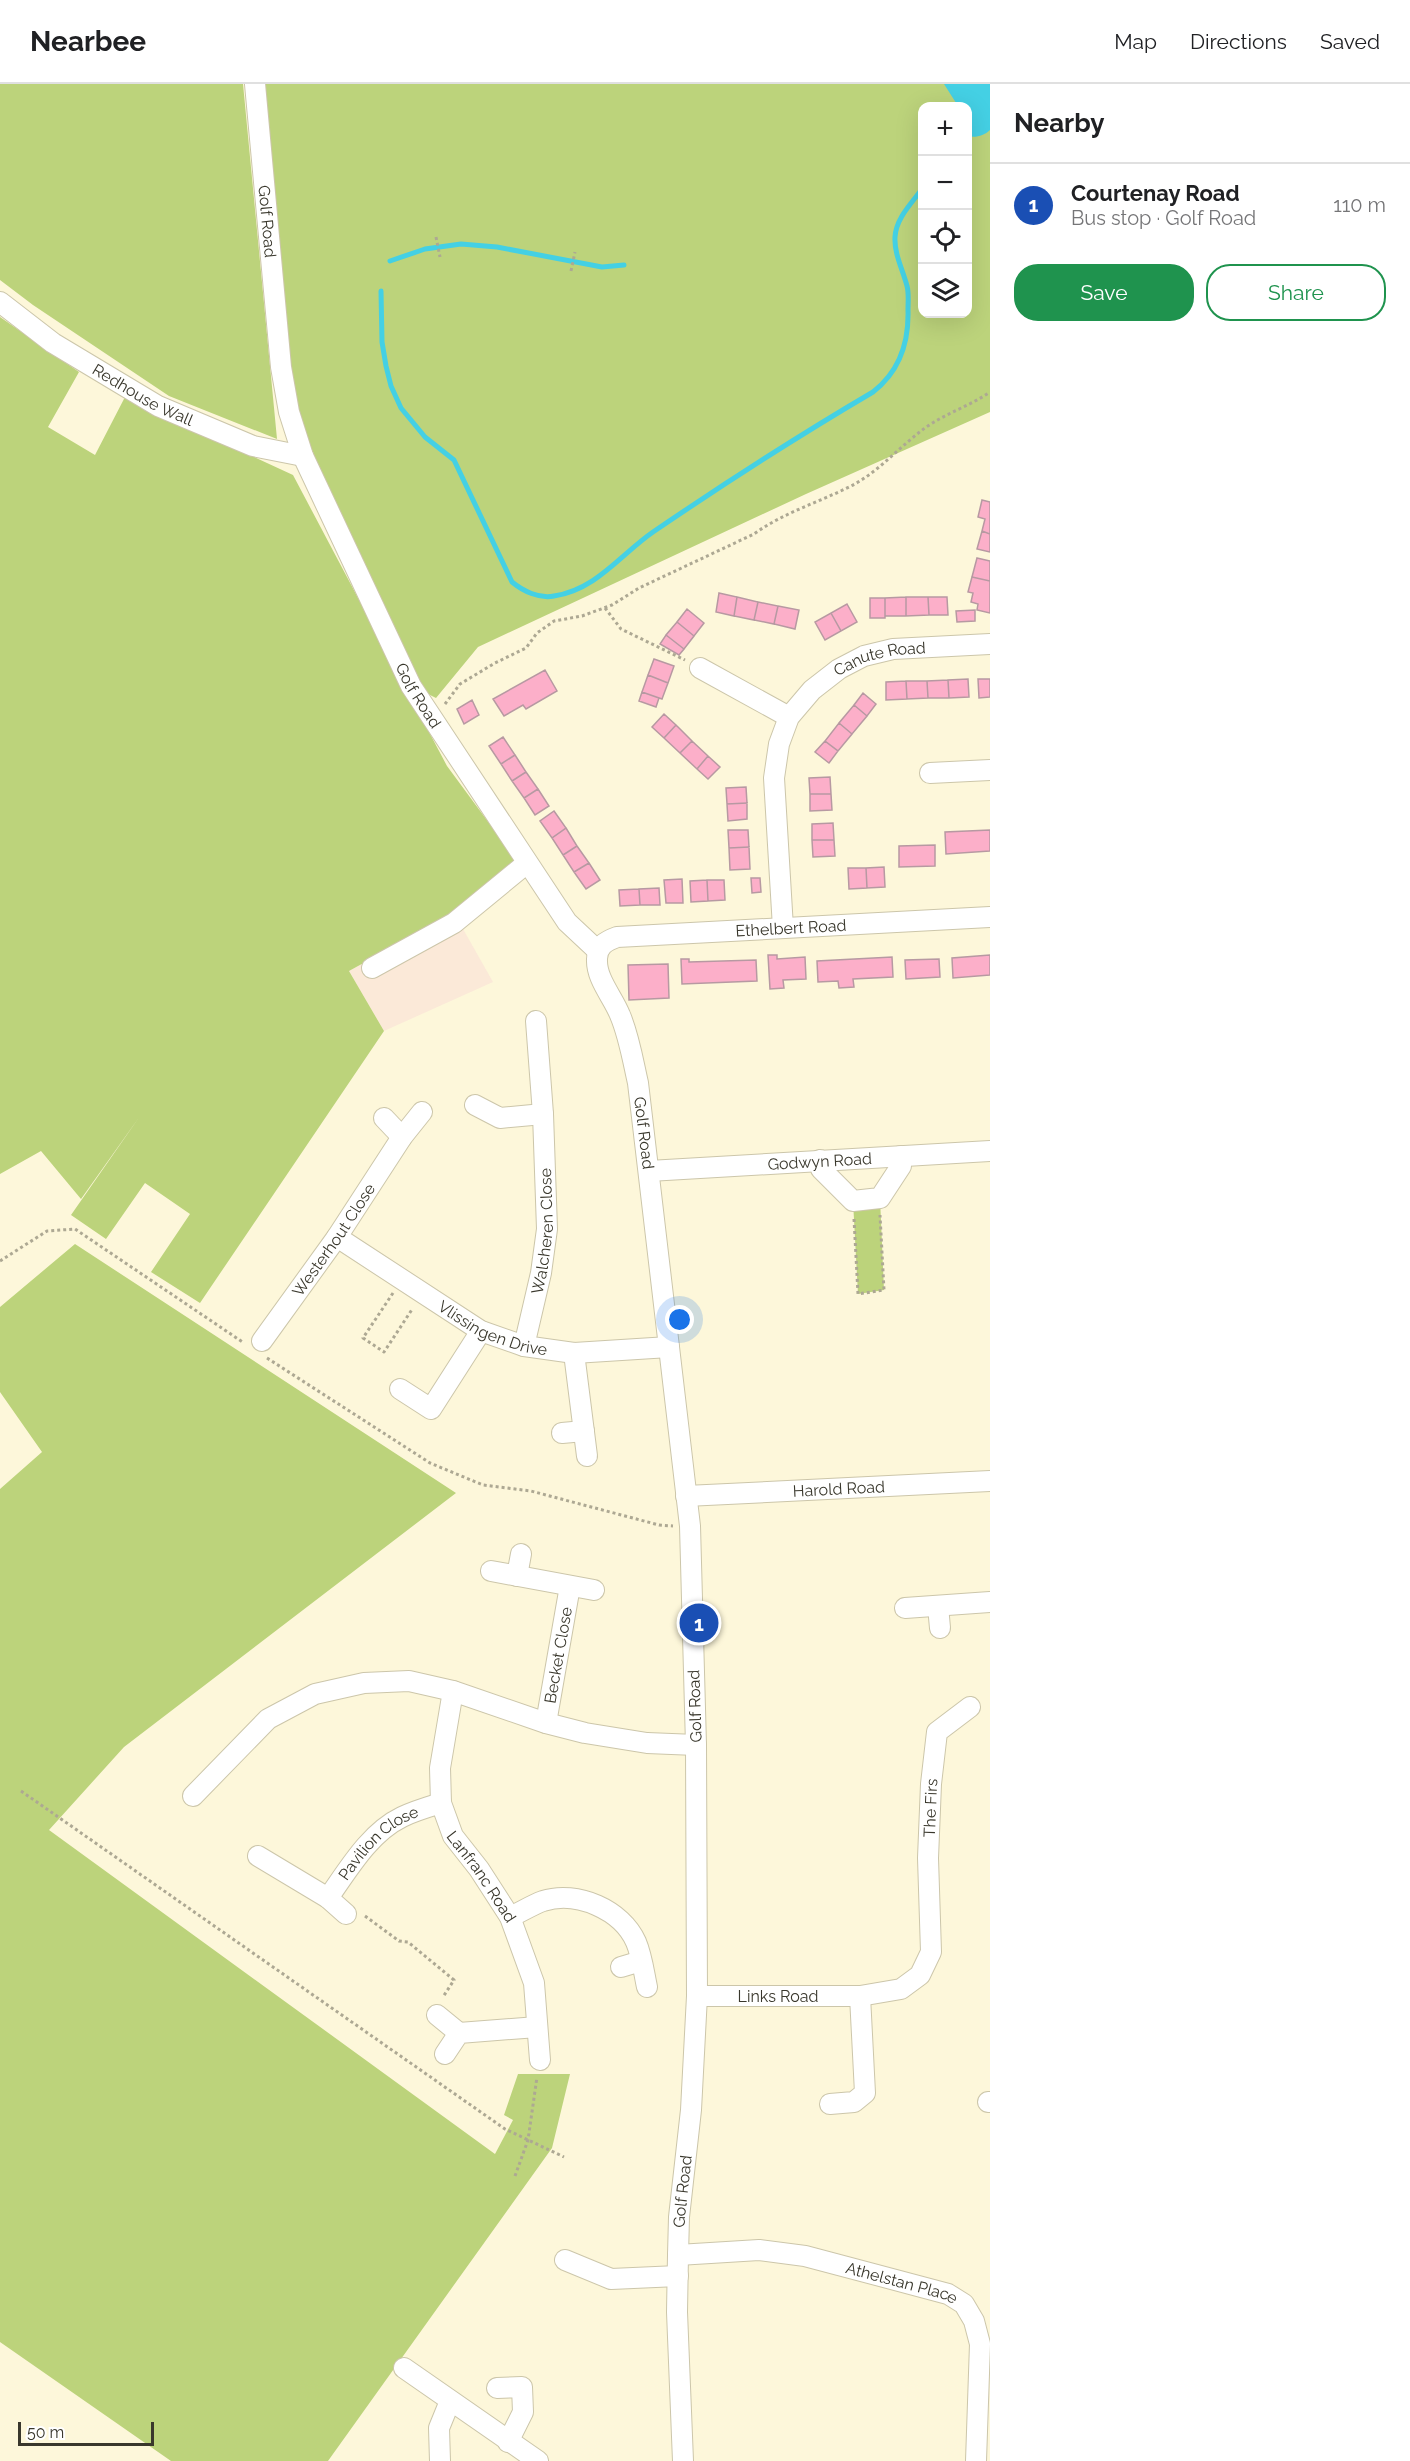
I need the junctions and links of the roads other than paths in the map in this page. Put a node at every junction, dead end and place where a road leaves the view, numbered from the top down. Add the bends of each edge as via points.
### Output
1 (255, 84) edge
2 (0, 302) edge
3 (303, 456) junction
4 (990, 644) edge
5 (700, 668) road end
6 (789, 717) junction
7 (990, 770) edge
8 (930, 773) dead end
9 (527, 863) junction
10 (990, 917) edge
11 (783, 928) junction
12 (598, 951) junction
13 (372, 968) dead end
14 (536, 1021) dead end
15 (474, 1105) dead end
16 (422, 1112) dead end
17 (543, 1114) junction
18 (384, 1118) dead end
19 (402, 1137) junction
20 (990, 1151) edge
21 (902, 1156) junction
22 (820, 1160) junction
23 (649, 1171) junction
24 (337, 1237) junction
25 (481, 1331) junction
26 (525, 1346) junction
27 (669, 1347) junction
28 (260, 1349) road end
29 (574, 1353) junction
30 (400, 1389) dead end
31 (584, 1431) junction
32 (562, 1433) dead end
33 (587, 1456) dead end
34 (990, 1480) edge
35 (686, 1496) junction
36 (521, 1554) dead end
37 (491, 1571) dead end
38 (518, 1576) junction
39 (570, 1586) junction
40 (594, 1590) dead end
41 (990, 1602) edge
42 (938, 1606) junction
43 (905, 1608) dead end
44 (940, 1628) dead end
45 (453, 1691) junction
46 (970, 1707) dead end
47 (546, 1723) junction
48 (696, 1745) junction
49 (192, 1796) dead end
50 (441, 1803) junction
51 (258, 1856) dead end
52 (328, 1898) junction
53 (346, 1914) road end
54 (510, 1917) junction
55 (932, 1926) joint
56 (641, 1961) junction
57 (621, 1966) dead end
58 (647, 1987) dead end
59 (697, 1996) junction
60 (860, 1996) junction
61 (437, 2015) road end
62 (537, 2027) junction
63 (459, 2033) junction
64 (445, 2054) dead end
65 (540, 2060) road end
66 (830, 2104) dead end
67 (678, 2255) junction
68 (565, 2260) dead end
69 (678, 2276) junction
70 (404, 2368) dead end
71 (497, 2388) dead end
72 (450, 2402) junction
73 (508, 2442) junction
74 (440, 2461) edge
75 (538, 2461) edge
76 (682, 2461) edge
77 (976, 2461) edge

1 - 3 street, Golf Road via 281,367 289,412
2 - 3 street, Redhouse Wall via 53,344 158,406 253,446
3 - 9 street, Golf Road via 411,686
4 - 6 street, Canute Road via 893,649 864,656 812,690
5 - 6 street
6 - 11 street, Canute Road via 778,744 774,778
7 - 8 street
9 - 12 street, Golf Road via 567,922
9 - 13 street via 454,923
10 - 11 street, Ethelbert Road
11 - 12 street, Ethelbert Road via 617,937 605,941
12 - 23 street, Golf Road via 600,976 620,1016 638,1083
14 - 17 street, Walcheren Close
15 - 17 street via 500,1118
16 - 19 street, Westerhout Close
17 - 26 street, Walcheren Close via 545,1248
18 - 19 street
19 - 24 street, Westerhout Close
20 - 21 street, Godwyn Road
21 - 22 street, Godwyn Road
21 - 22 street via 901,1167 880,1198 853,1201 820,1169
22 - 23 street, Godwyn Road
23 - 27 street, Golf Road
24 - 25 street, Vlissingen Drive
24 - 28 street, Westerhout Close
25 - 26 street, Vlissingen Drive
25 - 30 street via 431,1409
26 - 29 street, Vlissingen Drive
27 - 29 street, Vlissingen Drive
27 - 35 street, Golf Road
29 - 31 street
31 - 32 street
31 - 33 street
34 - 35 street, Harold Road
35 - 48 street, Golf Road
36 - 38 street
37 - 38 street, Becket Close
38 - 39 street, Becket Close
39 - 40 street, Becket Close
39 - 47 street, Becket Close
41 - 42 street
42 - 43 street
42 - 44 street
45 - 47 street
45 - 49 street via 409,1681 364,1683 315,1694 268,1719
45 - 50 street, Lanfranc Road via 440,1768
46 - 55 street, The Firs via 937,1732 928,1858
47 - 48 street via 647,1743
48 - 59 street, Golf Road
50 - 52 street, Pavilion Close via 400,1818 377,1835
50 - 54 street, Lanfranc Road via 453,1836
51 - 52 street, Pavilion Close
52 - 53 street, Pavilion Close
54 - 56 street via 545,1900 578,1899 605,1908 625,1923 637,1943
54 - 62 street, Lanfranc Road via 534,1983
55 - 60 street, Links Road via 931,1952 920,1975 901,1989
56 - 57 street
56 - 58 street
59 - 60 street, Links Road
59 - 67 street, Golf Road
60 - 66 street via 865,2093 854,2102
61 - 63 street
62 - 63 street
62 - 65 street, Lanfranc Road
63 - 64 street
67 - 69 street, Golf Road
67 - 77 street, Athelstan Place via 759,2250 805,2256 948,2294 964,2304 980,2344
68 - 69 street via 611,2279
69 - 76 street, Golf Road
70 - 72 street
71 - 73 street via 522,2387 523,2412
72 - 73 street
72 - 74 street via 439,2428
73 - 75 street

